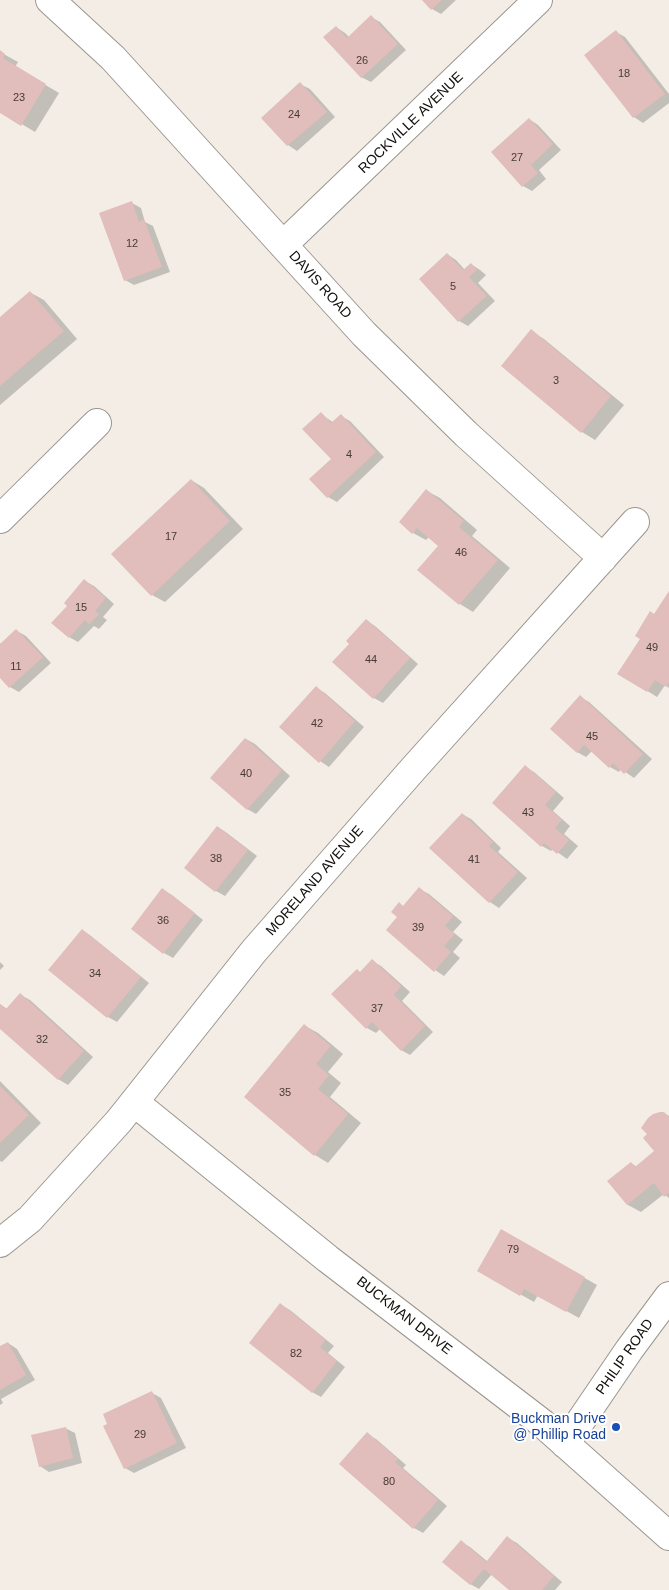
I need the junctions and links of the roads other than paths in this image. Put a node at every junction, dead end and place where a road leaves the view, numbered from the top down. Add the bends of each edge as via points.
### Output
1 (50, 0) edge
2 (538, 0) edge
3 (283, 245) junction
4 (96, 423) dead end
5 (0, 519) edge
6 (635, 522) dead end
7 (603, 558) junction
8 (134, 1102) junction
9 (0, 1243) edge
10 (669, 1296) edge
11 (566, 1444) junction
12 (669, 1536) edge

1 - 3 street, DAVIS ROAD via 113,58
2 - 3 street, ROCKVILLE AVENUE
3 - 7 street, DAVIS ROAD via 364,334 466,434
4 - 5 street
6 - 7 street, MORELAND AVENUE
7 - 8 street, MORELAND AVENUE via 254,950
8 - 9 street, MORELAND AVENUE via 30,1219
8 - 11 street, BUCKMAN DRIVE via 328,1259
10 - 11 street, PHILIP ROAD
11 - 12 street, BUCKMAN DRIVE

